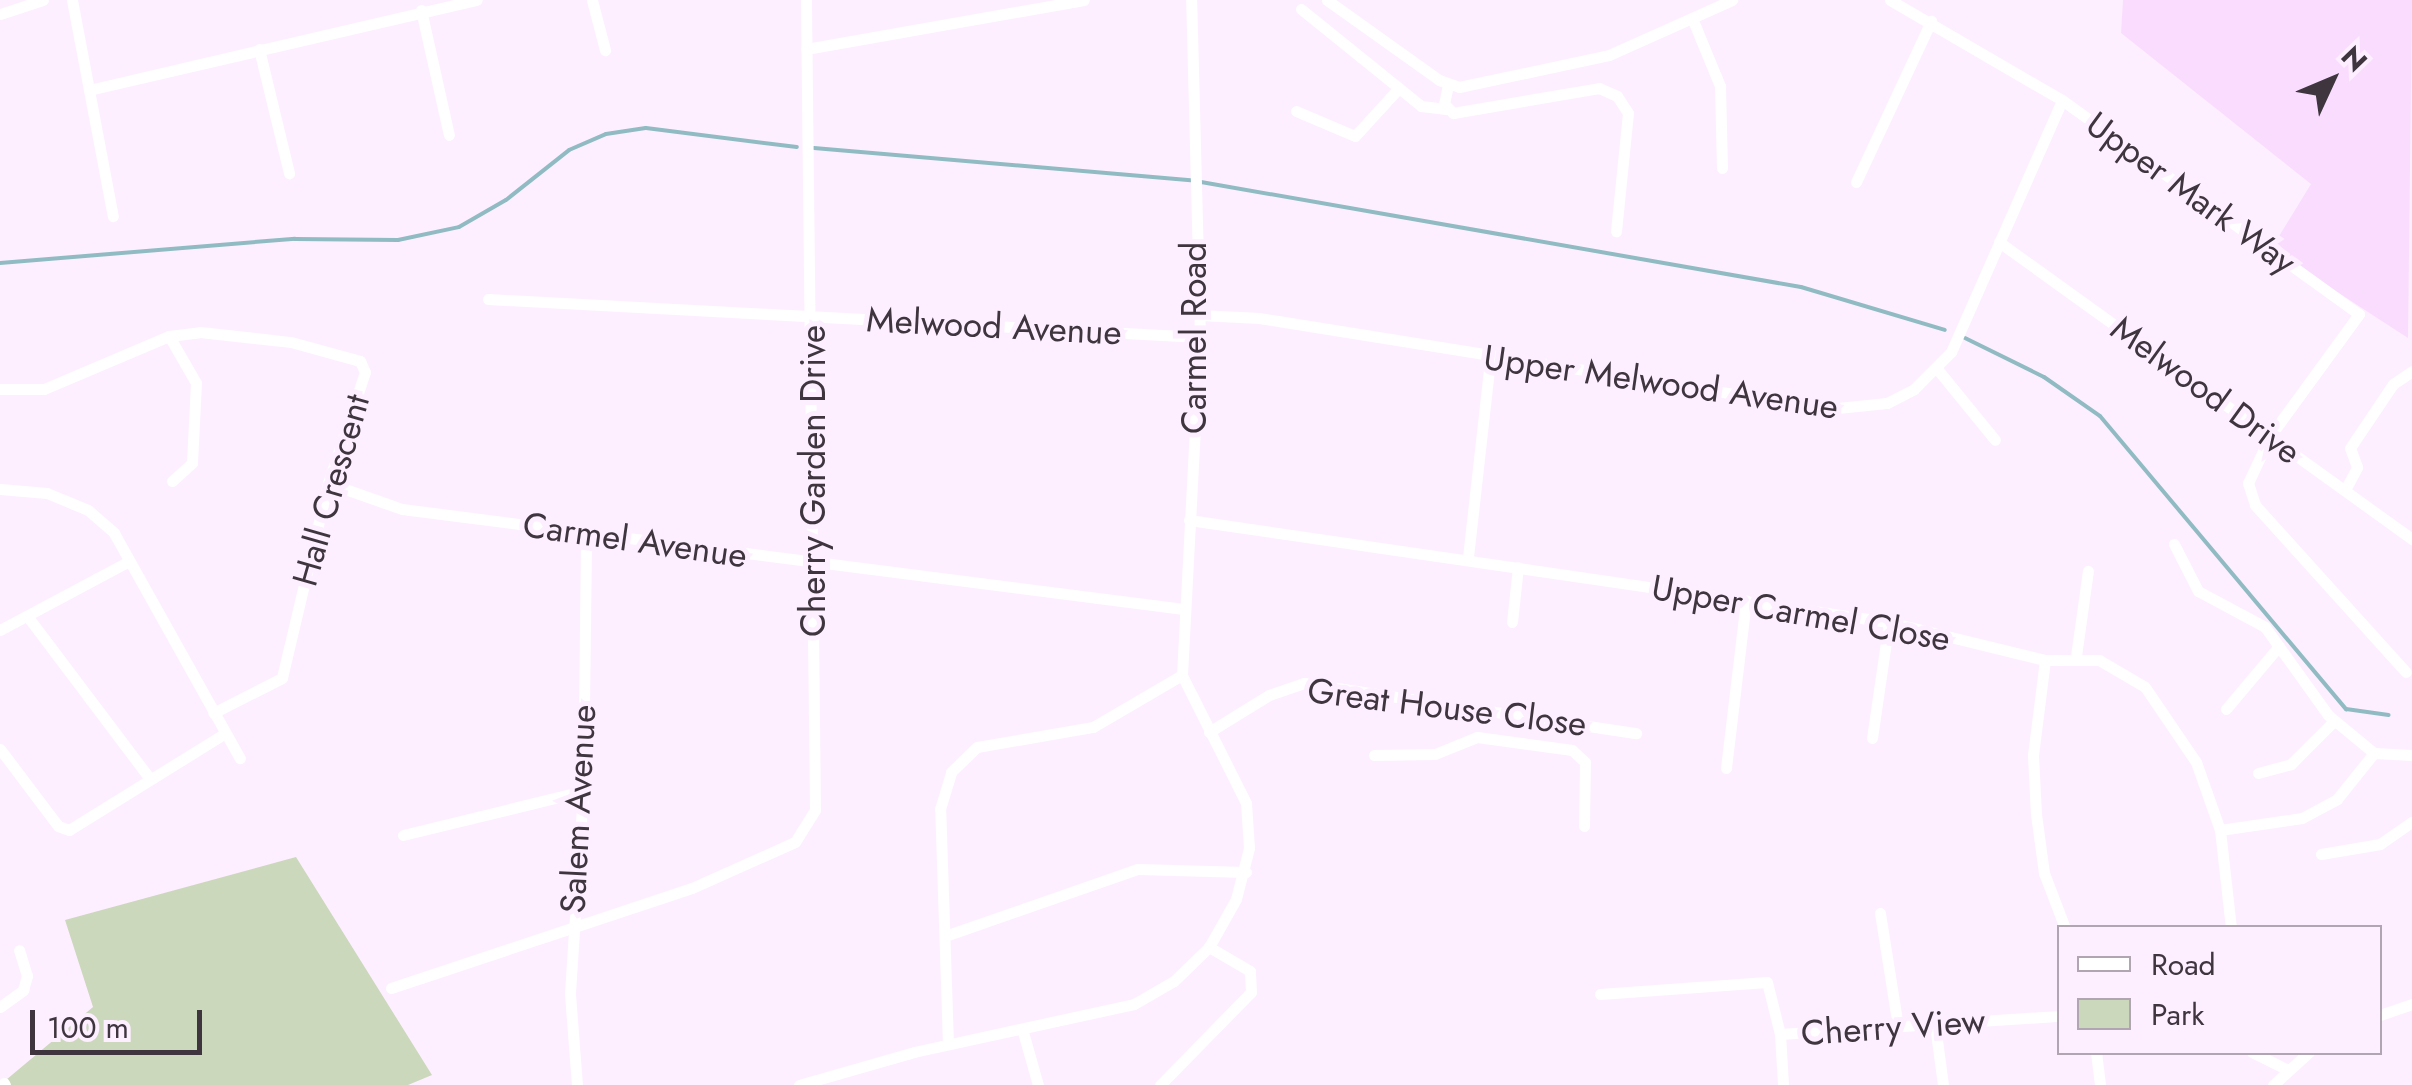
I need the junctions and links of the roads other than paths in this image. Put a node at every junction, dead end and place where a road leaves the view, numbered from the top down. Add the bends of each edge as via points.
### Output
1 (43, 0) edge
2 (72, 0) edge
3 (477, 0) edge
4 (592, 0) edge
5 (806, 0) edge
6 (1084, 0) edge
7 (1191, 0) edge
8 (1327, 0) edge
9 (1732, 0) edge
10 (1890, 0) edge
11 (1301, 8) dead end
12 (421, 10) junction
13 (0, 14) edge
14 (1692, 18) junction
15 (1930, 20) junction
16 (259, 48) junction
17 (605, 50) dead end
18 (806, 50) junction
19 (1448, 85) junction
20 (1399, 88) junction
21 (89, 90) junction
22 (2062, 100) junction
23 (1446, 109) junction
24 (1296, 111) dead end
25 (449, 136) dead end
26 (1722, 168) dead end
27 (288, 174) dead end
28 (1856, 182) dead end
29 (114, 216) dead end
30 (1616, 231) dead end
31 (2000, 242) junction
32 (488, 299) dead end
33 (814, 315) junction
34 (1200, 315) junction
35 (169, 336) junction
36 (1200, 337) junction
37 (1490, 360) junction
38 (1938, 370) junction
39 (2412, 371) edge
40 (0, 389) edge
41 (2270, 436) junction
42 (1995, 440) dead end
43 (172, 482) dead end
44 (328, 483) junction
45 (0, 489) edge
46 (2345, 490) junction
47 (1189, 520) junction
48 (586, 532) junction
49 (2412, 539) edge
50 (2174, 544) dead end
51 (1468, 556) junction
52 (130, 561) junction
53 (809, 564) junction
54 (1518, 567) junction
55 (2088, 571) dead end
56 (1746, 600) junction
57 (1184, 609) junction
58 (28, 617) junction
59 (1512, 622) dead end
60 (1890, 622) junction
61 (0, 630) edge
62 (2279, 646) junction
63 (2076, 656) junction
64 (2045, 660) junction
65 (2406, 672) dead end
66 (1182, 675) junction
67 (2226, 709) dead end
68 (213, 713) junction
69 (1536, 718) junction
70 (2334, 721) junction
71 (1209, 732) junction
72 (1636, 733) dead end
73 (224, 734) junction
74 (1872, 738) dead end
75 (1532, 743) junction
76 (0, 748) edge
77 (2374, 753) junction
78 (1374, 755) dead end
79 (2412, 755) edge
80 (240, 758) dead end
81 (1726, 768) dead end
82 (2258, 773) dead end
83 (148, 776) junction
84 (583, 791) junction
85 (2412, 822) edge
86 (1584, 826) dead end
87 (2220, 830) junction
88 (403, 835) dead end
89 (2321, 854) dead end
90 (1246, 872) junction
91 (1880, 913) dead end
92 (2063, 925) edge
93 (2231, 925) edge
94 (572, 930) junction
95 (945, 936) junction
96 (1209, 947) junction
97 (19, 950) dead end
98 (391, 988) dead end
99 (1600, 994) dead end
100 (2412, 1004) edge
101 (0, 1006) edge
102 (2382, 1014) edge
103 (2057, 1016) edge
104 (1935, 1024) junction
105 (1898, 1027) junction
106 (1023, 1032) junction
107 (1780, 1034) junction
108 (948, 1044) junction
109 (2096, 1055) edge
110 (2258, 1055) edge
111 (2306, 1055) edge
112 (2288, 1070) junction
113 (576, 1085) edge
114 (799, 1085) edge
115 (1038, 1085) edge
116 (1160, 1085) edge
117 (1783, 1085) edge
118 (1943, 1085) edge
119 (2100, 1085) edge
120 (2272, 1085) edge

1 - 13 street
2 - 21 street
3 - 12 street
4 - 17 street
5 - 18 street, Cherry Garden Drive
6 - 18 street
7 - 34 street, Carmel Road
8 - 19 street
9 - 14 street
10 - 15 street, Upper Mark Way
11 - 20 street
12 - 16 street
12 - 25 street
14 - 19 street via 1610,55
14 - 26 street via 1720,86
15 - 22 street, Upper Mark Way
15 - 28 street
16 - 21 street
16 - 27 street
18 - 33 street, Cherry Garden Drive
19 - 23 street
20 - 23 street via 1428,109
20 - 24 street via 1356,136
21 - 29 street
22 - 31 street
22 - 41 street, Upper Mark Way via 2359,314
23 - 30 street via 1599,88 1618,96 1628,113
31 - 38 street
31 - 41 street, Melwood Drive
32 - 33 street, Melwood Avenue
33 - 36 street, Melwood Avenue
33 - 53 street, Cherry Garden Drive
34 - 36 street, Carmel Road
34 - 37 street, Upper Melwood Avenue via 1259,318
35 - 40 street, Hall Crescent via 44,389
35 - 43 street via 196,382 192,462
35 - 44 street, Hall Crescent via 232,334 360,361 365,372
36 - 47 street, Carmel Road
37 - 38 street, Upper Melwood Avenue via 1828,409 1887,403
37 - 51 street
38 - 42 street
39 - 46 street via 2392,384 2350,448 2357,467
41 - 46 street, Melwood Drive
41 - 65 street via 2250,472 2255,505
44 - 48 street, Carmel Avenue via 402,509
44 - 68 street, Hall Crescent via 282,678
45 - 52 street via 47,493 88,510 114,532
46 - 49 street, Melwood Drive
47 - 51 street, Upper Carmel Close
47 - 57 street, Carmel Road
48 - 53 street, Carmel Avenue
48 - 84 street, Salem Avenue
50 - 62 street via 2198,591 2257,620
51 - 54 street, Upper Carmel Close
52 - 58 street
52 - 68 street
53 - 57 street, Carmel Avenue
53 - 94 street, Cherry Garden Drive via 815,810 796,842
54 - 56 street, Upper Carmel Close
54 - 59 street
55 - 63 street
56 - 60 street, Upper Carmel Close
56 - 81 street
57 - 66 street, Carmel Road
58 - 61 street
58 - 83 street
60 - 64 street, Upper Carmel Close
60 - 74 street
62 - 67 street
62 - 70 street
63 - 64 street, Upper Carmel Close
63 - 87 street, Upper Carmel Close via 2133,676 2161,705 2212,798
64 - 92 street via 2033,755 2036,814 2044,873
66 - 71 street
66 - 95 street via 1093,727 977,747 962,756 941,788
68 - 73 street
69 - 71 street, Great House Close via 1304,683 1269,695
69 - 72 street, Great House Close
69 - 75 street
70 - 77 street
70 - 82 street via 2292,764
71 - 90 street via 1246,802
73 - 80 street
73 - 83 street
75 - 78 street via 1477,736 1434,754
75 - 86 street via 1584,758
76 - 83 street via 58,826 69,830
77 - 79 street
77 - 87 street via 2321,810
84 - 88 street
84 - 94 street, Salem Avenue
85 - 89 street via 2380,844
87 - 93 street, Upper Carmel Close
90 - 95 street via 1137,869
90 - 96 street via 1224,929
91 - 105 street
94 - 98 street, Cherry Garden Drive
94 - 113 street, Salem Avenue
95 - 108 street
96 - 106 street via 1154,996
96 - 116 street via 1250,971 1251,992
97 - 101 street via 28,976 23,990
99 - 107 street, Cherry View via 1767,982
100 - 102 street
103 - 104 street, Cherry View
104 - 105 street, Cherry View
104 - 118 street
105 - 107 street, Cherry View
106 - 108 street
106 - 115 street
107 - 117 street
108 - 114 street
109 - 119 street
110 - 112 street
111 - 112 street
112 - 120 street

